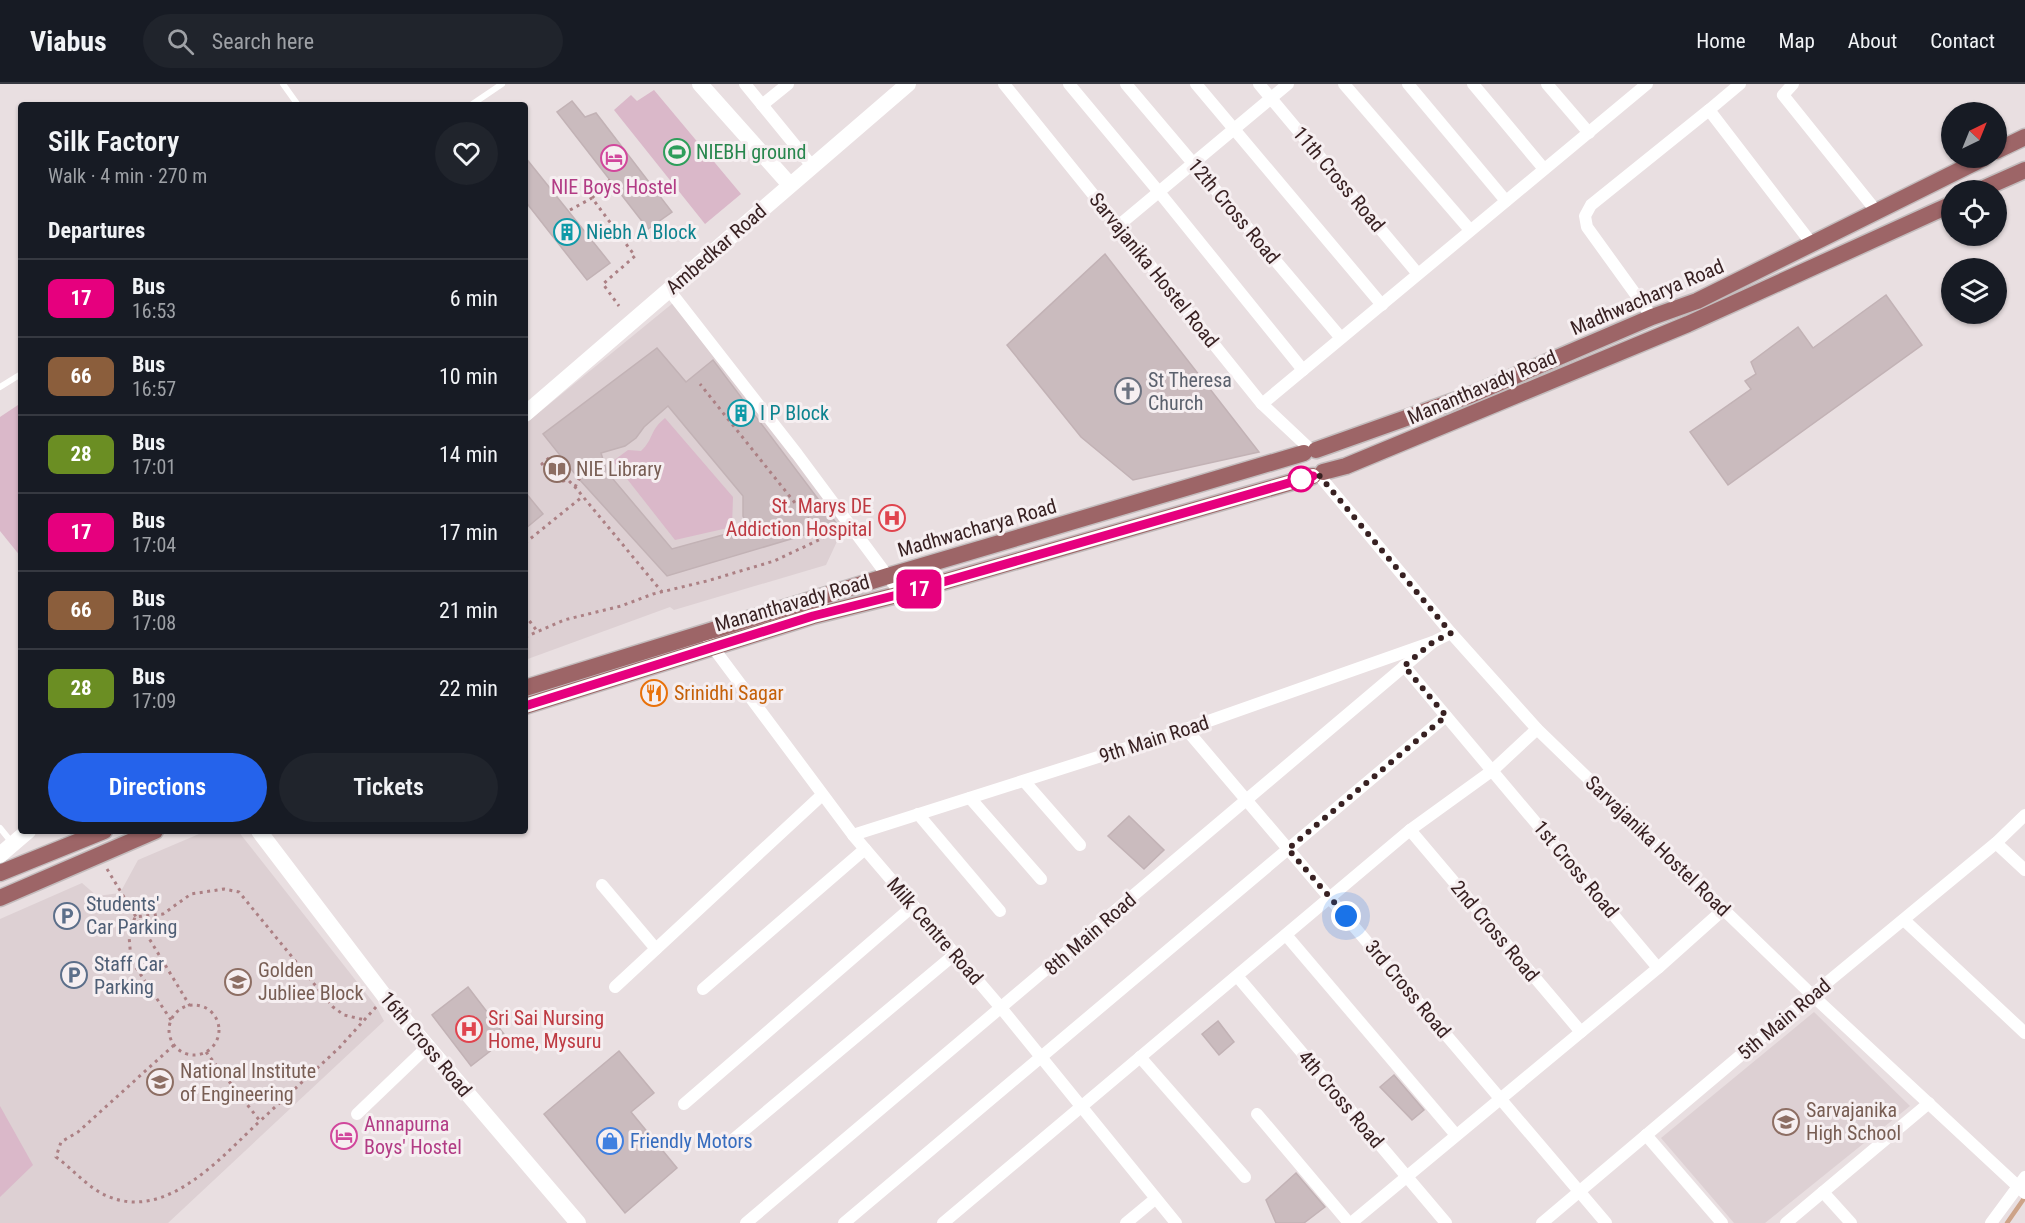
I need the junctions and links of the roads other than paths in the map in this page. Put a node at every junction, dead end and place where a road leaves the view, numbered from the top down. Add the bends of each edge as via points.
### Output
1 (283, 84) edge
2 (502, 84) edge
3 (700, 84) edge
4 (744, 84) edge
5 (788, 84) edge
6 (908, 84) edge
7 (1004, 84) edge
8 (1069, 84) edge
9 (1126, 84) edge
10 (1196, 84) edge
11 (1259, 84) edge
12 (1288, 84) edge
13 (1344, 84) edge
14 (1408, 84) edge
15 (1473, 84) edge
16 (1547, 84) edge
17 (1647, 84) edge
18 (1740, 84) edge
19 (1793, 84) edge
20 (1271, 99) junction
21 (296, 102) edge
22 (475, 102) edge
23 (762, 105) junction
24 (1709, 110) junction
25 (1234, 131) junction
26 (1588, 133) junction
27 (2025, 137) edge
28 (2007, 146) edge
29 (1194, 164) junction
30 (812, 166) junction
31 (1964, 168) edge
32 (1544, 170) junction
33 (2025, 170) edge
34 (2002, 180) edge
35 (790, 185) junction
36 (1159, 192) junction
37 (1506, 201) junction
38 (1941, 209) edge
39 (1877, 212) junction
40 (1118, 226) junction
41 (1470, 230) junction
42 (1812, 244) junction
43 (1418, 274) junction
44 (669, 290) junction
45 (1382, 305) junction
46 (1652, 317) junction
47 (1341, 338) junction
48 (1303, 370) junction
49 (18, 376) edge
50 (0, 387) edge
51 (1262, 404) junction
52 (528, 411) edge
53 (1310, 451) junction
54 (1318, 474) junction
55 (888, 576) junction
56 (901, 594) junction
57 (1451, 633) junction
58 (707, 640) junction
59 (1433, 642) junction
60 (1404, 666) junction
61 (528, 687) edge
62 (528, 705) edge
63 (1446, 716) junction
64 (1186, 729) junction
65 (1537, 729) junction
66 (1493, 770) junction
67 (1024, 781) junction
68 (822, 795) junction
69 (970, 798) junction
70 (1246, 800) junction
71 (918, 814) junction
72 (2025, 815) edge
73 (0, 828) edge
74 (1410, 830) junction
75 (24, 834) edge
76 (97, 834) edge
77 (148, 834) edge
78 (261, 834) edge
79 (853, 835) junction
80 (1996, 843) junction
81 (1080, 845) dead end
82 (6, 849) edge
83 (865, 849) junction
84 (1288, 849) junction
85 (2025, 870) edge
86 (0, 873) edge
87 (1041, 879) dead end
88 (602, 885) dead end
89 (1330, 897) junction
90 (0, 898) edge
91 (913, 906) junction
92 (1724, 909) junction
93 (1000, 911) dead end
94 (1904, 920) junction
95 (1286, 935) junction
96 (656, 949) junction
97 (955, 954) junction
98 (1658, 968) junction
99 (1237, 976) junction
100 (615, 987) dead end
101 (704, 989) dead end
102 (1812, 995) junction
103 (1002, 1008) junction
104 (1581, 1032) junction
105 (2025, 1034) edge
106 (427, 1047) junction
107 (1140, 1057) junction
108 (1042, 1058) junction
109 (1500, 1099) junction
110 (1929, 1103) junction
111 (684, 1104) dead end
112 (1081, 1107) junction
113 (357, 1114) dead end
114 (1257, 1114) dead end
115 (1456, 1135) junction
116 (1646, 1135) junction
117 (729, 1143) dead end
118 (1245, 1177) dead end
119 (1407, 1177) junction
120 (2022, 1186) edge
121 (1579, 1192) junction
122 (1822, 1192) junction
123 (1155, 1199) junction
124 (578, 1223) edge
125 (746, 1223) edge
126 (844, 1223) edge
127 (944, 1223) edge
128 (1126, 1223) edge
129 (1176, 1223) edge
130 (1350, 1223) edge
131 (1446, 1223) edge
132 (1542, 1223) edge
133 (1606, 1223) edge
134 (1722, 1223) edge
135 (1786, 1223) edge
136 (1851, 1223) edge
137 (1991, 1223) edge

1 - 21 lane
2 - 22 lane
3 - 35 street
4 - 23 street
5 - 23 street
6 - 30 street, Ambedkar Road
7 - 40 street, Sarvajanika Hostel Road
8 - 36 street
9 - 29 street, 12th Cross Road
10 - 25 street
11 - 20 street, 11th Cross Road
12 - 20 street
13 - 41 street
14 - 37 street
15 - 32 street
16 - 26 street
17 - 26 street
18 - 24 street
19 - 39 street via 1784,95
20 - 25 street
20 - 43 street, 11th Cross Road
23 - 30 street
24 - 42 street
24 - 46 street via 1591,205 1586,216 1587,226
25 - 29 street
25 - 45 street
26 - 32 street
27 - 28 main road
29 - 36 street
29 - 47 street, 12th Cross Road
30 - 35 street, Ambedkar Road
31 - 39 main road, Madhwacharya Road
32 - 37 street
33 - 34 main road
35 - 44 street, Ambedkar Road
36 - 40 street
36 - 48 street
37 - 41 street
38 - 54 main road, Mananthavady Road via 1688,324 1346,466
39 - 42 main road, Madhwacharya Road
40 - 51 street, Sarvajanika Hostel Road
41 - 43 street
42 - 46 main road, Madhwacharya Road via 1697,301
43 - 45 street
44 - 52 street, Ambedkar Road
44 - 55 street
45 - 47 street
46 - 53 main road, Madhwacharya Road via 1471,395
47 - 48 street
48 - 51 street
49 - 50 lane
51 - 53 street, Sarvajanika Hostel Road
53 - 54 main road via 1301,460 1302,468 1306,474
53 - 55 main road, Madhwacharya Road
54 - 56 main road, Mananthavady Road
54 - 57 street, Sarvajanika Hostel Road
55 - 56 street
55 - 58 main road, Madhwacharya Road
56 - 58 main road, Mananthavady Road
57 - 59 street, 9th Main Road
57 - 65 street, Sarvajanika Hostel Road
58 - 61 main road, Madhwacharya Road
58 - 62 main road, Mananthavady Road
58 - 68 street, Milk Centre Road
59 - 60 street, 8th Main Road
59 - 64 street, 9th Main Road
60 - 63 street, 1st Cross Road
60 - 70 street, 8th Main Road
63 - 66 street, 1st Cross Road
63 - 84 street
64 - 67 street, 9th Main Road
64 - 70 street, 3rd Cross Road
65 - 66 street
65 - 92 street, Sarvajanika Hostel Road
66 - 74 street
66 - 98 street, 1st Cross Road
67 - 69 street, 9th Main Road
67 - 81 street
68 - 79 street, Milk Centre Road
68 - 96 street
69 - 71 street, 9th Main Road
69 - 87 street
70 - 84 street, 3rd Cross Road
70 - 103 street, 8th Main Road
71 - 79 street, 9th Main Road
71 - 93 street
72 - 80 street, 5th Main Road
73 - 82 lane
74 - 89 street
74 - 104 street, 2nd Cross Road
75 - 82 street
76 - 86 main road
77 - 90 main road
78 - 106 street, 16th Cross Road
79 - 83 street, Milk Centre Road
80 - 85 street
80 - 94 street, 5th Main Road
83 - 91 street, Milk Centre Road
83 - 101 street
84 - 89 street, 3rd Cross Road
84 - 108 street
88 - 96 street
89 - 95 street
89 - 109 street, 3rd Cross Road
91 - 97 street, Milk Centre Road
91 - 111 street
92 - 98 street
92 - 102 street, Sarvajanika Hostel Road
94 - 102 street, 5th Main Road
94 - 105 street
95 - 99 street
95 - 115 street
96 - 100 street
97 - 103 street, Milk Centre Road
97 - 117 street
98 - 104 street
99 - 107 street
99 - 119 street, 4th Cross Road
102 - 110 street, Sarvajanika Hostel Road
102 - 116 street, 5th Main Road
103 - 108 street, Milk Centre Road
103 - 125 street, 8th Main Road
104 - 109 street
106 - 113 street
106 - 124 street, 16th Cross Road
107 - 112 street
107 - 118 street
108 - 112 street, Milk Centre Road
108 - 126 street
109 - 115 street
109 - 121 street, 3rd Cross Road
110 - 120 street, Sarvajanika Hostel Road
110 - 122 street
112 - 123 street, Milk Centre Road
112 - 127 street
114 - 130 street
115 - 119 street
116 - 121 street, 5th Main Road
116 - 134 street
119 - 130 street
119 - 131 street, 4th Cross Road
120 - 137 street
121 - 132 street, 5th Main Road
121 - 133 street, 3rd Cross Road
122 - 135 street
122 - 136 street
123 - 128 street
123 - 129 street, Milk Centre Road

